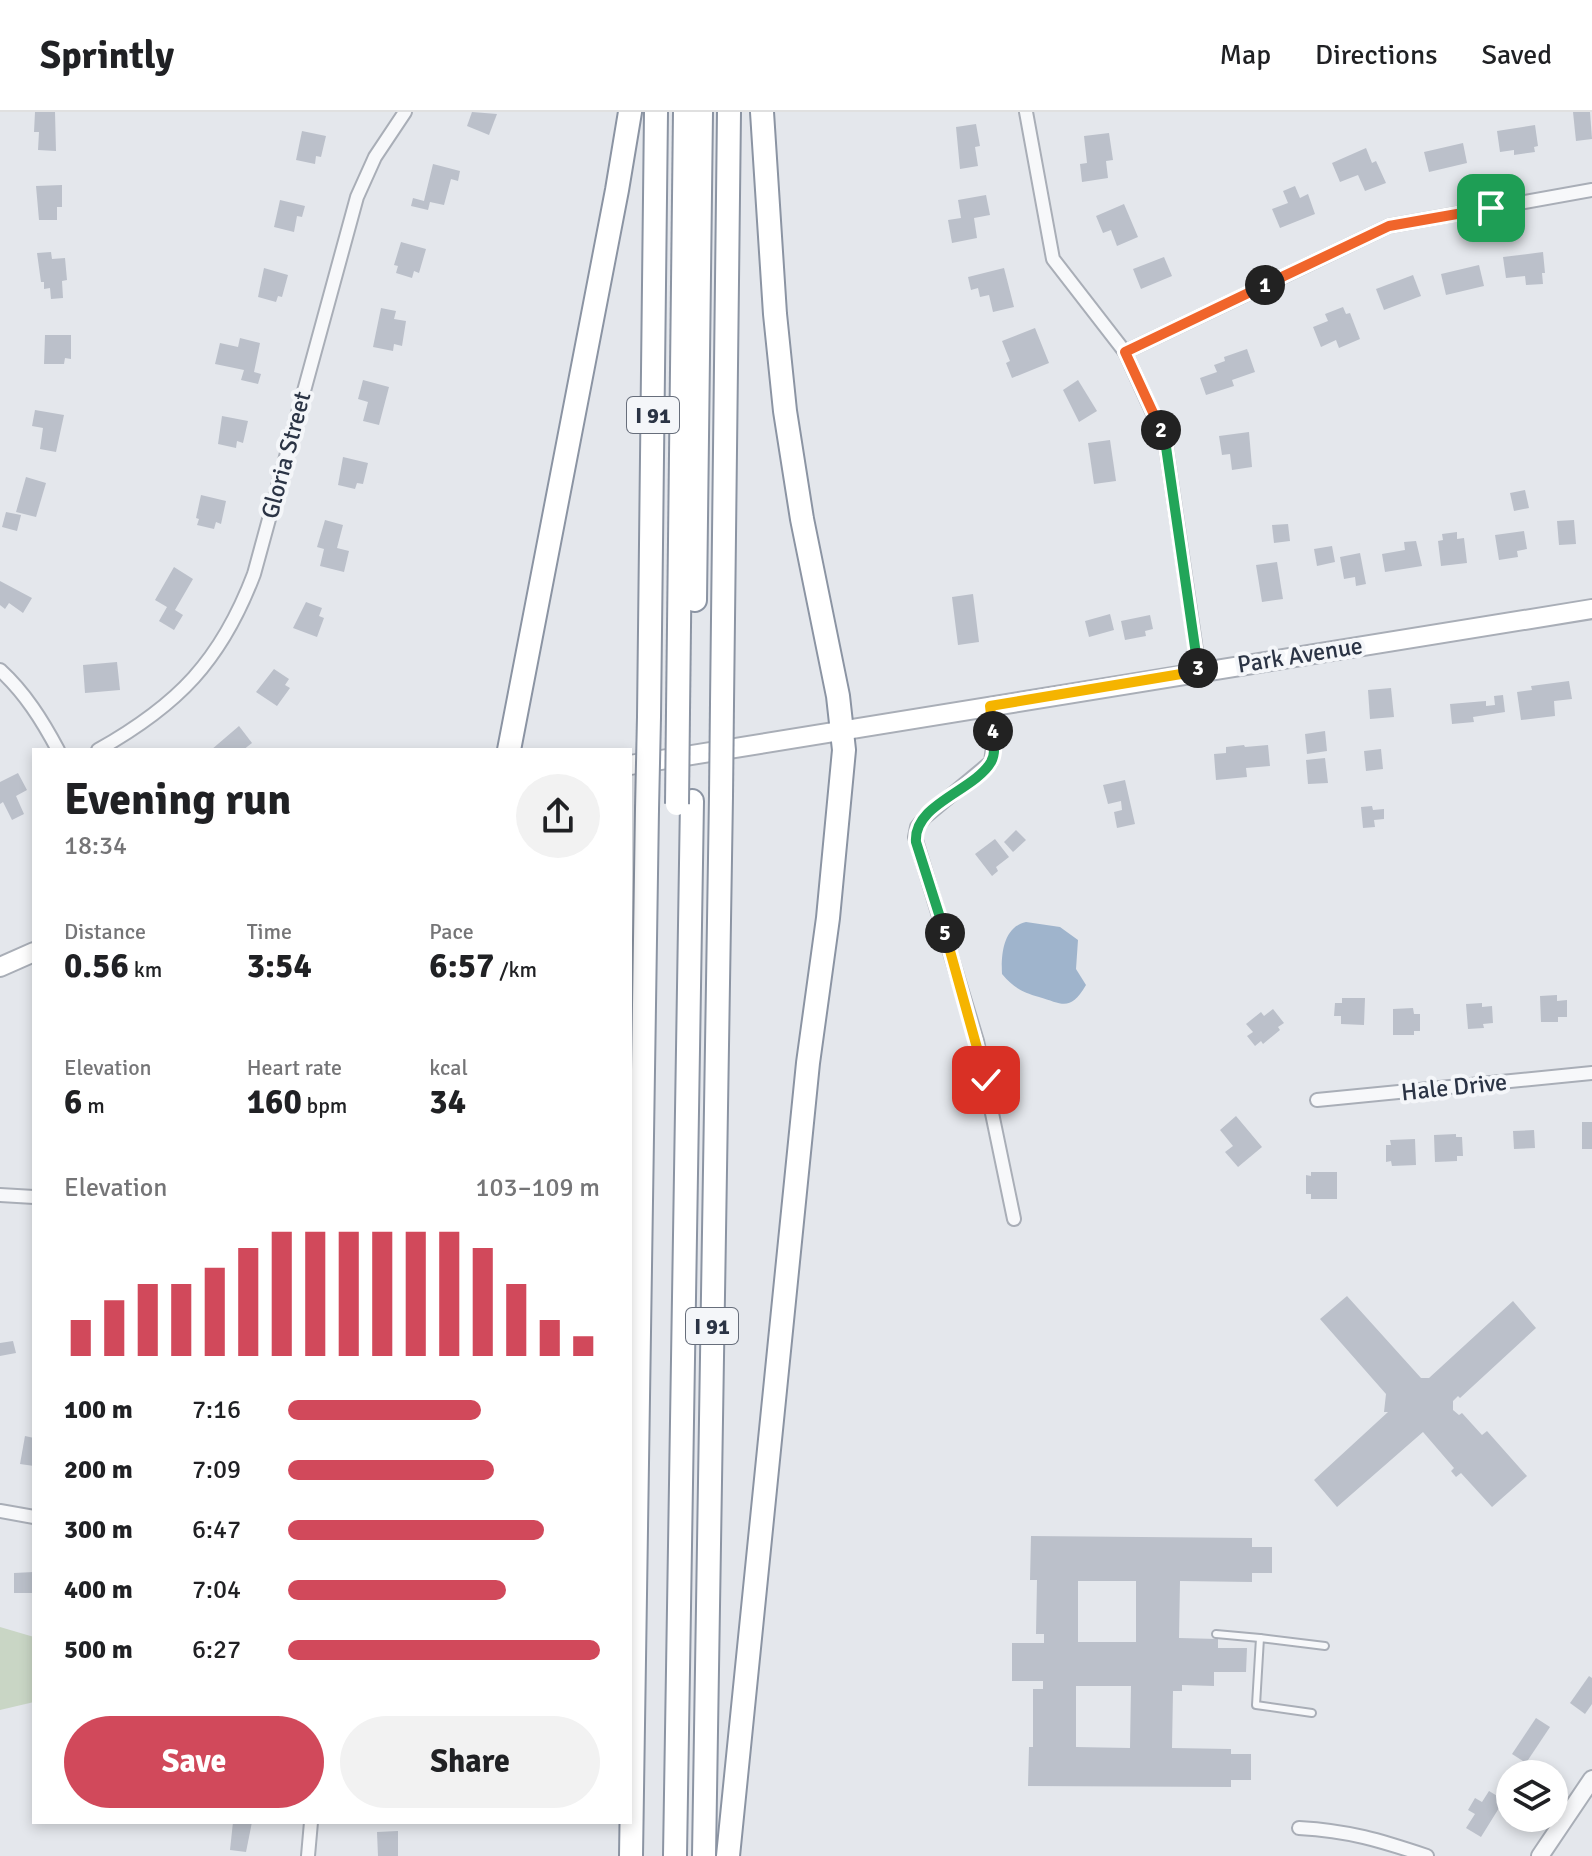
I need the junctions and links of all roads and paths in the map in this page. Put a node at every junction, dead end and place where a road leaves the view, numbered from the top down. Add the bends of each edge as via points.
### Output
1 (405, 112) edge
2 (630, 112) edge
3 (656, 112) edge
4 (685, 112) edge
5 (701, 112) edge
6 (729, 112) edge
7 (762, 112) edge
8 (1026, 112) edge
9 (1592, 190) edge
10 (1125, 352) junction
11 (1592, 609) edge
12 (0, 670) edge
13 (1199, 671) junction
14 (990, 706) junction
15 (686, 711) junction
16 (843, 730) junction
17 (57, 748) edge
18 (101, 748) edge
19 (509, 748) edge
20 (632, 765) edge
21 (684, 803) junction
22 (32, 953) edge
23 (0, 967) edge
24 (1592, 1073) edge
25 (1317, 1100) dead end
26 (0, 1195) edge
27 (32, 1197) edge
28 (1014, 1219) dead end
29 (0, 1511) edge
30 (32, 1517) edge
31 (1216, 1634) dead end
32 (1260, 1638) junction
33 (1325, 1646) dead end
34 (632, 1682) edge
35 (1312, 1713) dead end
36 (1592, 1779) edge
37 (311, 1824) edge
38 (619, 1824) edge
39 (630, 1824) edge
40 (1299, 1828) dead end
41 (308, 1856) edge
42 (629, 1856) edge
43 (660, 1856) edge
44 (675, 1856) edge
45 (704, 1856) edge
46 (728, 1856) edge
47 (1427, 1856) edge
48 (1540, 1856) edge

1 - 18 street, Gloria Street via 357,197 243,604 211,660 174,699
2 - 19 highway
3 - 34 highway, I 91, bridge
4 - 15 highway
5 - 15 highway
6 - 45 highway, I 91, bridge
7 - 16 highway via 785,411
8 - 10 street via 1053,259
9 - 10 street via 1389,226
10 - 13 street via 1165,440
11 - 13 main road, Park Avenue
12 - 17 street via 38,714
13 - 14 main road, Park Avenue
14 - 16 main road, Park Avenue
14 - 28 street via 991,762 925,817 915,837 977,1041
15 - 21 highway, bridge
16 - 20 main road, Park Avenue
16 - 46 highway via 828,918 808,1063
21 - 43 highway
21 - 44 highway
22 - 23 main road
24 - 25 street, Hale Drive
26 - 27 street
29 - 30 street
31 - 32 lane
32 - 33 lane
32 - 35 lane via 1256,1705
36 - 48 street
37 - 41 street
38 - 42 highway
39 - 42 highway, I 91, bridge
40 - 47 street via 1341,1830

